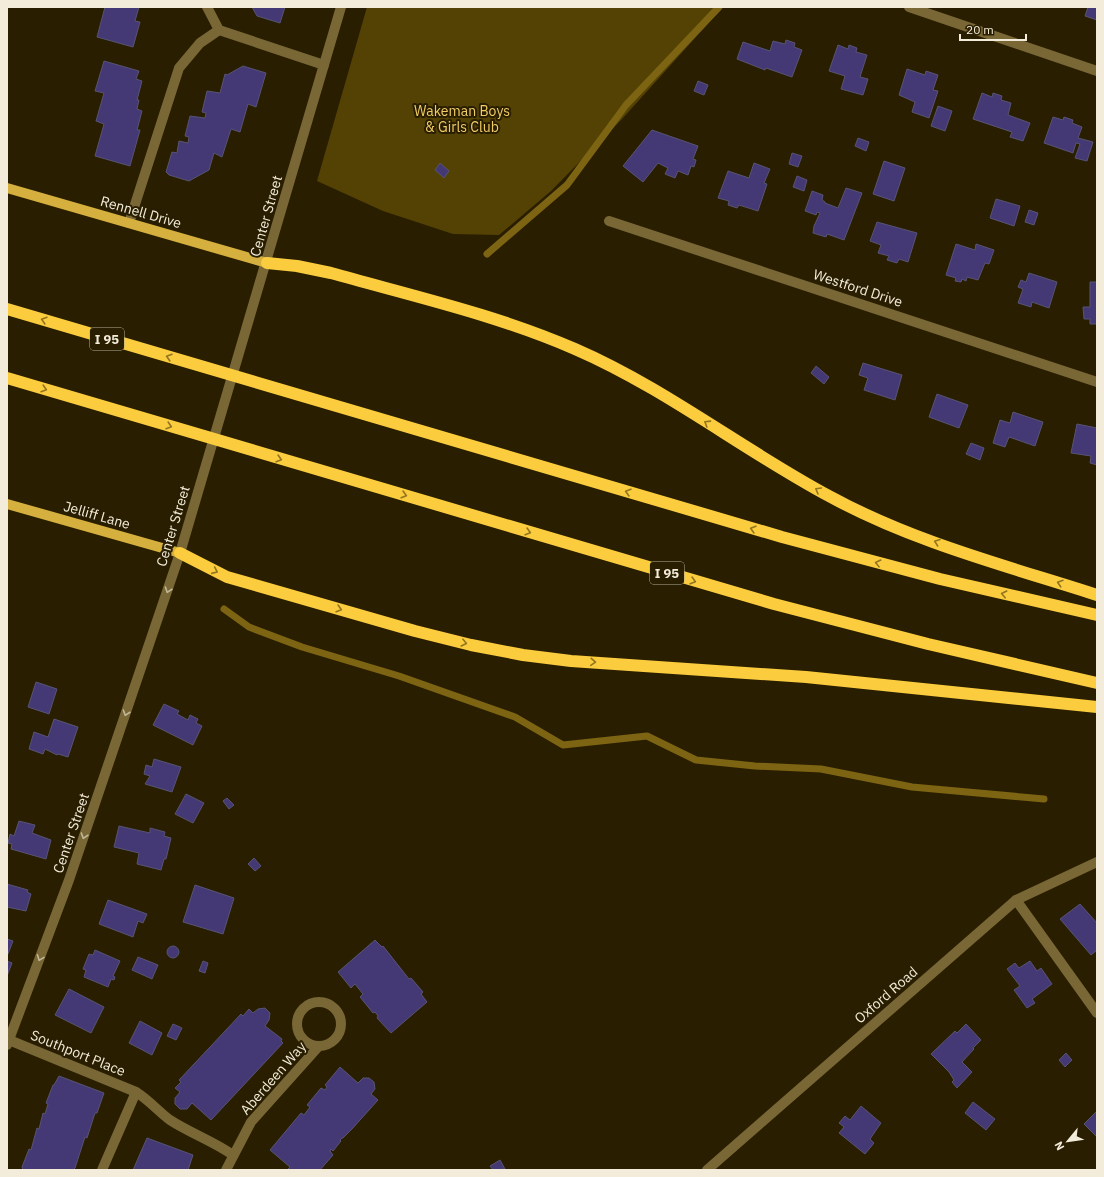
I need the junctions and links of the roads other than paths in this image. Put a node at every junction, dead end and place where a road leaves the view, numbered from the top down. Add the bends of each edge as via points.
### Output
1 (207, 7) edge
2 (341, 7) edge
3 (910, 7) edge
4 (219, 30) junction
5 (324, 65) junction
6 (1097, 71) edge
7 (7, 188) edge
8 (609, 221) dead end
9 (129, 223) junction
10 (267, 263) junction
11 (7, 309) edge
12 (7, 378) edge
13 (1097, 382) edge
14 (7, 504) edge
15 (180, 553) junction
16 (1097, 595) edge
17 (1097, 615) edge
18 (1097, 683) edge
19 (1097, 707) edge
20 (1097, 862) edge
21 (1016, 900) junction
22 (1097, 1013) edge
23 (8, 1043) edge
24 (319, 1046) junction
25 (136, 1092) junction
26 (233, 1155) junction
27 (102, 1170) edge
28 (226, 1170) edge
29 (707, 1170) edge

1 - 4 street
2 - 5 street, Center Street
3 - 6 street
4 - 5 street
4 - 9 street via 200,43 179,68
5 - 10 street, Center Street
7 - 9 main road, Rennell Drive
8 - 13 street, Westford Drive
9 - 10 main road, Rennell Drive
10 - 15 street, Center Street
16 -> 10 highway via 874,519 791,474 616,369 536,333 331,273
17 -> 11 highway, I 95 via 846,555
12 -> 18 highway, I 95 via 774,604 928,644
14 - 15 main road, Jelliff Lane
15 -> 19 highway via 226,577 415,631 471,645 523,654 571,661 872,683
15 -> 23 street, Center Street via 69,880
20 - 21 street, Oxford Road
21 - 22 street
21 - 29 street, Oxford Road
23 - 25 street, Southport Place
24 - 24 street, Aberdeen Way via 335,1040 342,1024 336,1008 320,1001 311,1002 304,1007 297,1023 298,1032 303,1039
24 - 26 street, Aberdeen Way via 252,1122
25 - 26 street, Southport Place via 170,1120
25 - 27 street, Southport Place
26 - 28 street, Aberdeen Way

